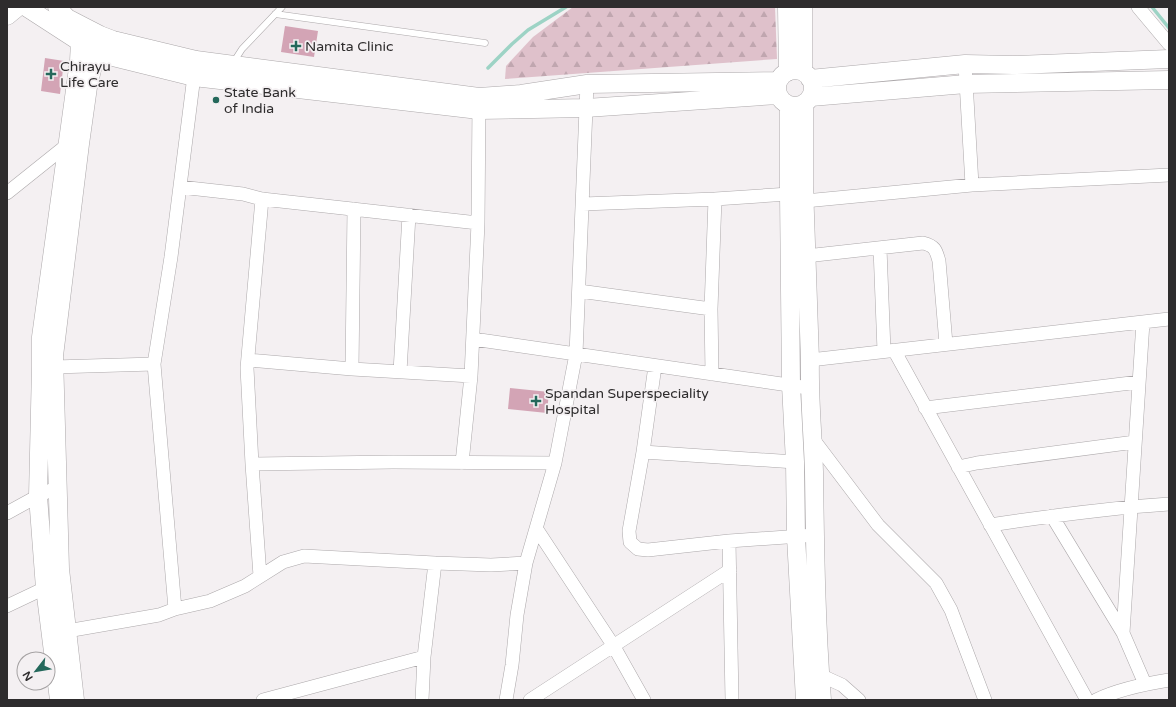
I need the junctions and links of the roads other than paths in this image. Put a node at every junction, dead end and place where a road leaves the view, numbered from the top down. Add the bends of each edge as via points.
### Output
1 (18, 7) edge
2 (26, 7) edge
3 (57, 7) edge
4 (282, 7) edge
5 (787, 7) edge
6 (803, 7) edge
7 (1138, 7) edge
8 (275, 14) junction
9 (7, 16) edge
10 (90, 38) junction
11 (485, 43) dead end
12 (1169, 44) edge
13 (1169, 59) edge
14 (965, 64) junction
15 (231, 65) junction
16 (195, 69) junction
17 (1169, 80) edge
18 (587, 84) junction
19 (966, 84) junction
20 (795, 88) junction
21 (479, 103) junction
22 (586, 108) junction
23 (67, 145) junction
24 (1169, 175) edge
25 (972, 185) junction
26 (180, 187) junction
27 (7, 193) edge
28 (797, 197) junction
29 (262, 199) junction
30 (715, 199) junction
31 (583, 204) junction
32 (354, 209) junction
33 (409, 215) junction
34 (478, 223) junction
35 (880, 248) junction
36 (806, 256) junction
37 (579, 291) junction
38 (711, 309) junction
39 (1169, 319) edge
40 (1143, 322) junction
41 (473, 339) junction
42 (946, 344) junction
43 (889, 351) junction
44 (576, 354) junction
45 (248, 360) junction
46 (810, 360) junction
47 (154, 364) junction
48 (656, 366) junction
49 (54, 367) junction
50 (352, 368) junction
51 (400, 372) junction
52 (712, 374) junction
53 (471, 376) junction
54 (1139, 382) junction
55 (791, 385) junction
56 (809, 388) junction
57 (925, 408) junction
58 (813, 439) junction
59 (1135, 442) junction
60 (643, 452) junction
61 (795, 462) junction
62 (462, 463) junction
63 (555, 463) junction
64 (252, 464) junction
65 (958, 467) junction
66 (58, 487) junction
67 (38, 496) junction
68 (1169, 504) edge
69 (1131, 506) junction
70 (7, 513) edge
71 (1052, 516) junction
72 (990, 525) junction
73 (536, 528) junction
74 (815, 535) junction
75 (796, 537) junction
76 (729, 541) junction
77 (435, 563) junction
78 (526, 563) junction
79 (730, 570) junction
80 (260, 576) junction
81 (44, 588) junction
82 (7, 606) edge
83 (176, 609) junction
84 (67, 631) junction
85 (1124, 633) junction
86 (613, 645) junction
87 (424, 657) junction
88 (820, 675) junction
89 (1169, 680) edge
90 (1145, 684) junction
91 (59, 700) edge
92 (75, 700) edge
93 (263, 700) edge
94 (422, 700) edge
95 (506, 700) edge
96 (530, 700) edge
97 (644, 700) edge
98 (732, 700) edge
99 (805, 700) edge
100 (822, 700) edge
101 (859, 700) edge
102 (985, 700) edge
103 (1087, 700) edge
104 (1096, 700) edge

1 - 9 street
2 - 10 street
3 - 10 street
4 - 8 lane
5 - 20 street
6 - 20 street
7 - 12 street
8 - 11 lane
8 - 15 lane via 242,49
10 - 16 street via 113,57
10 - 23 street via 79,61
10 - 49 street via 88,87
13 - 14 street via 1013,65
14 - 19 street
14 - 20 street
15 - 16 street
15 - 21 street
16 - 21 street
16 - 26 street
17 - 19 street
18 - 20 street
18 - 21 street
18 - 22 street
19 - 20 street
19 - 25 street
20 - 22 street
20 - 28 street
21 - 22 street
21 - 34 street
22 - 31 street
23 - 27 street
23 - 67 street via 41,337
24 - 25 street
25 - 28 street
26 - 29 street via 243,194
26 - 47 street
28 - 30 street
28 - 36 street
28 - 55 street
29 - 32 street
29 - 45 street
30 - 31 street
30 - 38 street
31 - 37 street
32 - 33 street
32 - 50 street
33 - 34 street
33 - 51 street
34 - 41 street
35 - 36 street
35 - 42 street via 923,243 931,245 937,252
35 - 43 street
36 - 46 street
37 - 38 street
37 - 44 street
38 - 52 street
39 - 40 street
40 - 42 street
40 - 54 street
41 - 44 street
41 - 53 street
42 - 43 street
43 - 46 street
43 - 57 street
44 - 48 street
44 - 63 street
45 - 50 street
45 - 64 street
46 - 56 street
47 - 49 street
47 - 83 street
48 - 52 street
48 - 60 street
49 - 66 street
50 - 51 street
51 - 53 street
52 - 55 street
53 - 62 street
54 - 57 street
54 - 59 street
55 - 56 street
55 - 61 street
56 - 58 street
57 - 65 street
58 - 74 street
58 - 102 street via 878,525 936,583 951,610
59 - 65 street
59 - 69 street
60 - 61 street
60 - 76 street via 629,531 630,542 638,549 648,550
61 - 75 street
62 - 63 street
62 - 64 street
63 - 73 street
64 - 80 street
65 - 72 street
66 - 67 street
66 - 84 street via 60,569
67 - 70 street
67 - 81 street
68 - 69 street
69 - 71 street
69 - 85 street
71 - 72 street
71 - 85 street
72 - 103 street
73 - 78 street
73 - 86 street
74 - 75 street
74 - 88 street
75 - 76 street
75 - 99 street
76 - 79 street
77 - 78 street
77 - 80 street via 304,556 283,562
77 - 87 street
78 - 95 street
79 - 86 street
79 - 98 street
80 - 83 street via 245,586 210,600
81 - 82 street
81 - 91 street
83 - 84 street via 159,615
84 - 92 street
85 - 90 street
86 - 96 street
86 - 97 street
87 - 93 street
87 - 94 street
88 - 100 street
88 - 101 street via 842,685
89 - 90 street
90 - 104 street

